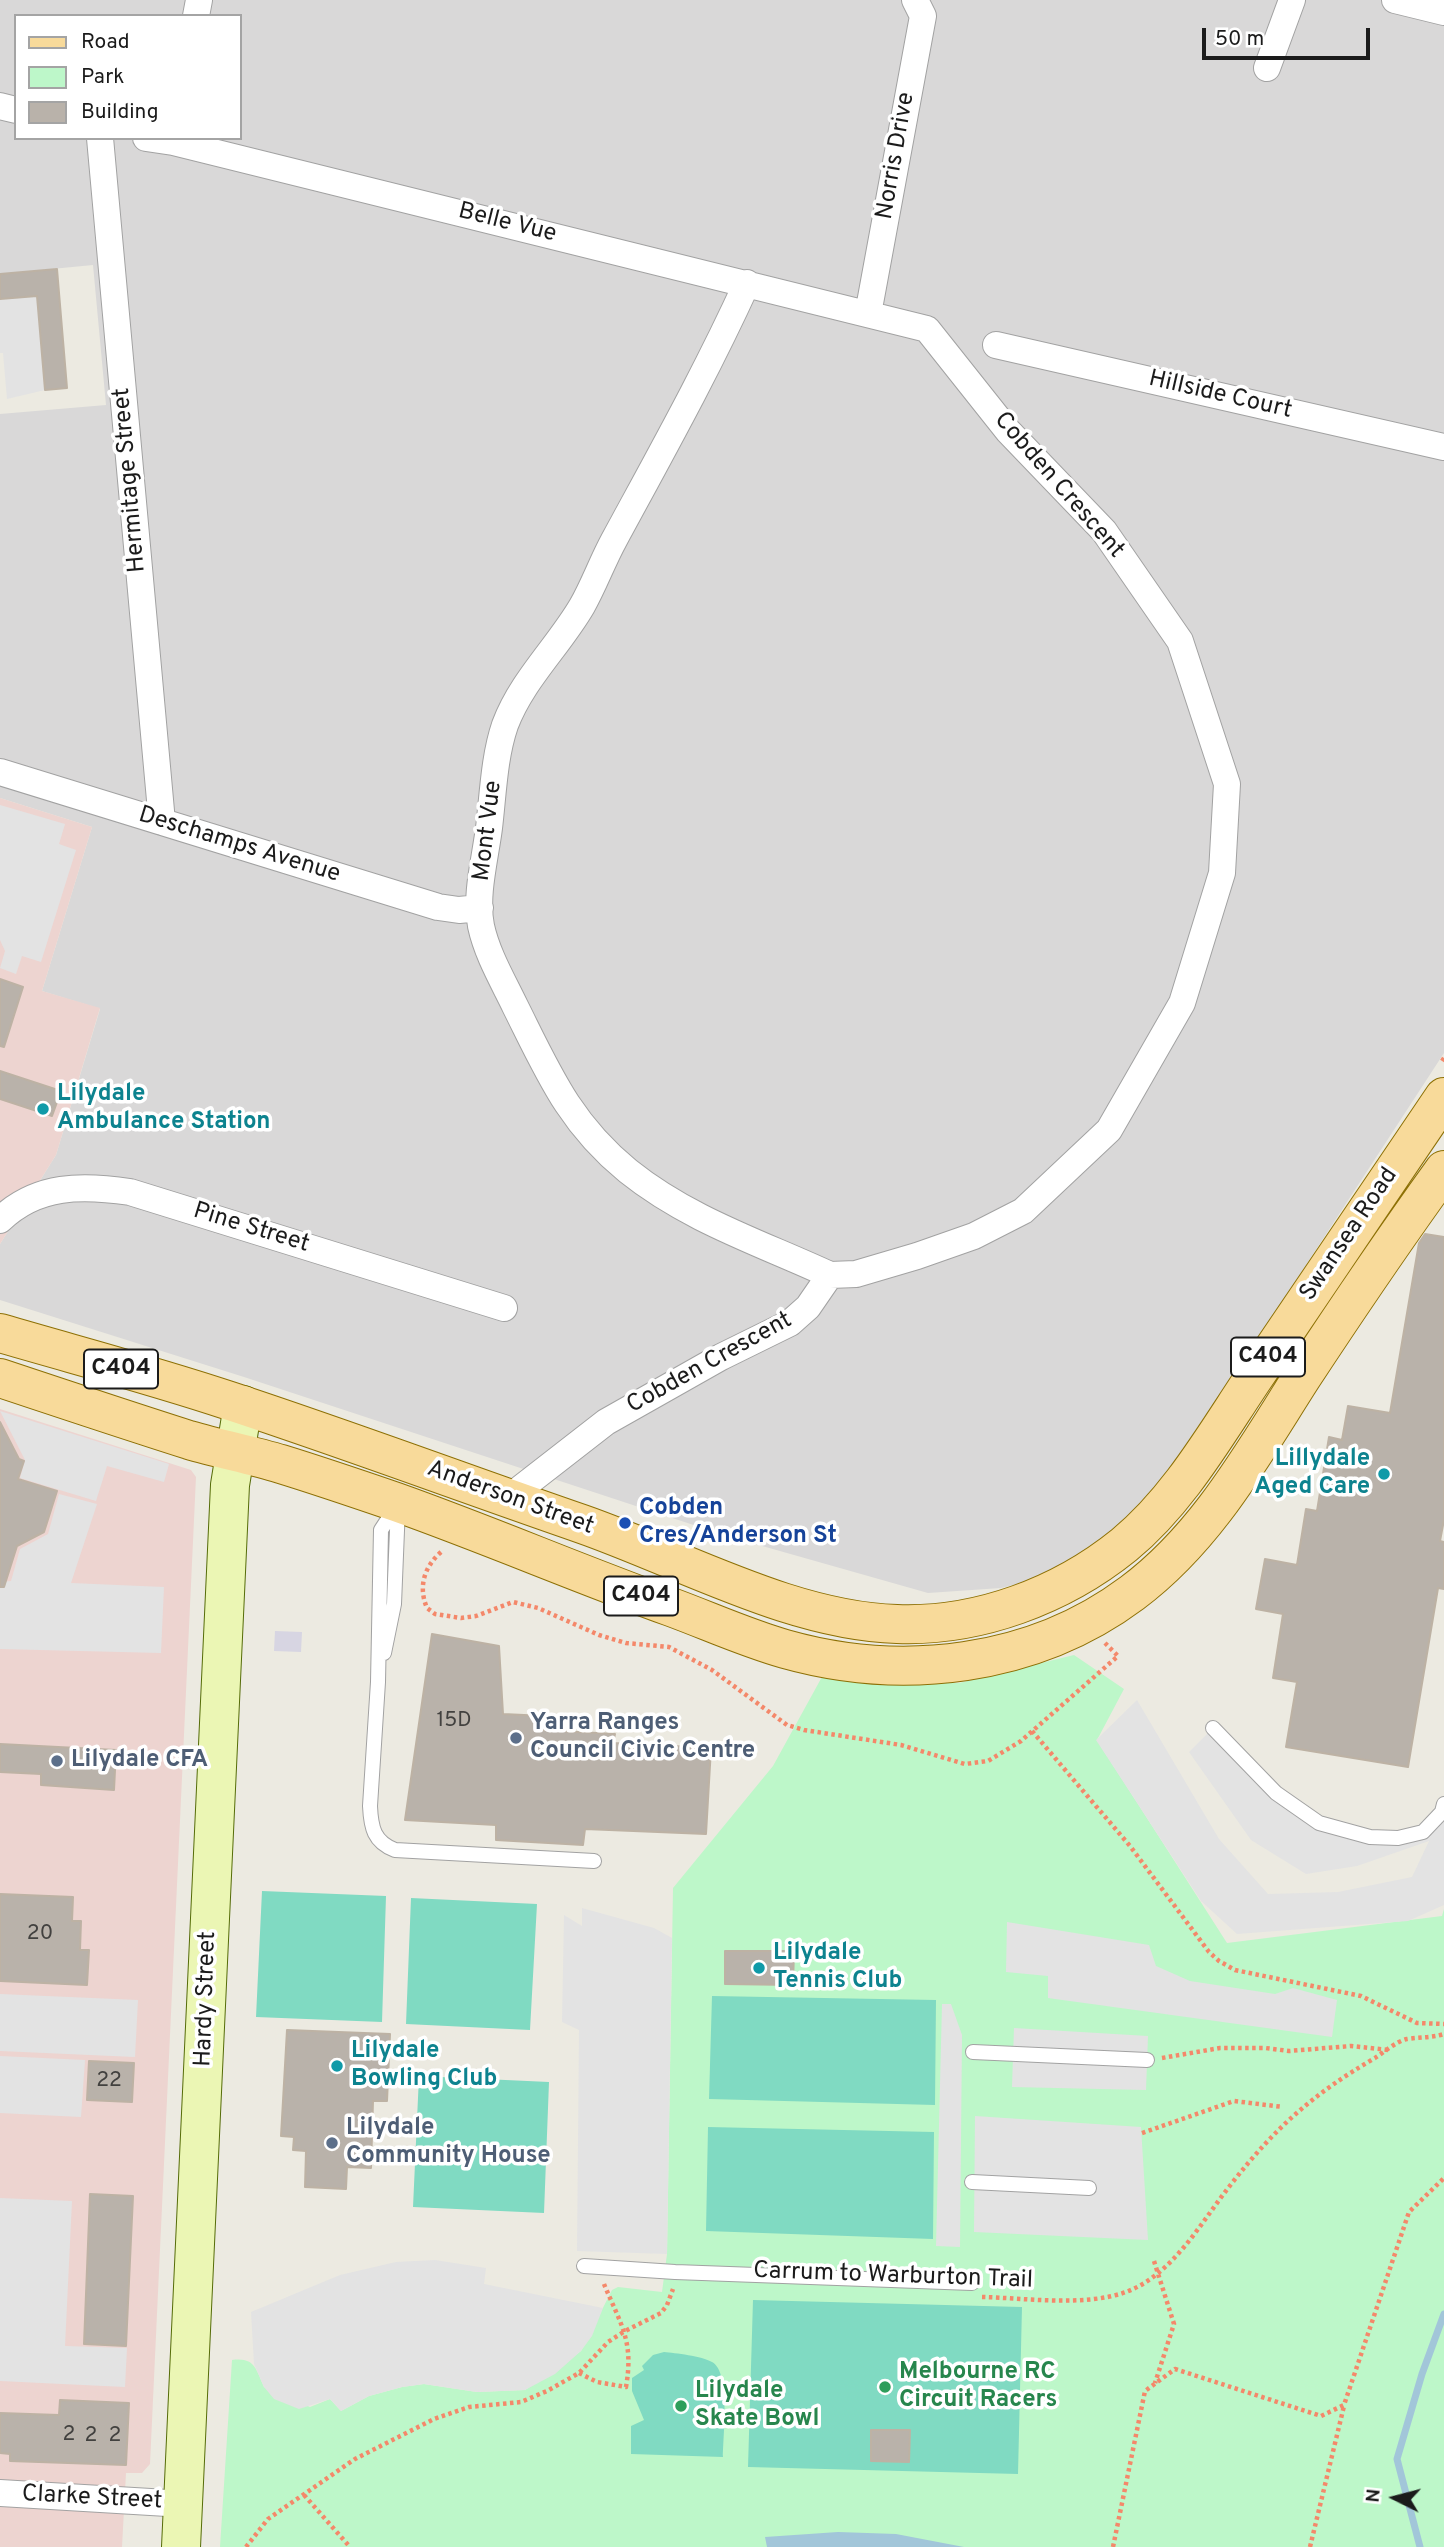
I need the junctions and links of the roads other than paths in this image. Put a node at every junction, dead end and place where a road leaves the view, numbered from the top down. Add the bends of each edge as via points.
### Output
1 (915, 0) edge
2 (1292, 0) edge
3 (1395, 0) edge
4 (1444, 12) edge
5 (1267, 68) dead end
6 (100, 140) edge
7 (173, 140) edge
8 (747, 283) junction
9 (868, 314) junction
10 (996, 345) dead end
11 (1444, 447) edge
12 (0, 772) edge
13 (162, 822) junction
14 (480, 908) junction
15 (1444, 1097) edge
16 (1444, 1170) edge
17 (0, 1220) edge
18 (830, 1275) junction
19 (504, 1308) dead end
20 (0, 1332) edge
21 (0, 1378) edge
22 (243, 1405) junction
23 (234, 1451) junction
24 (408, 1463) junction
25 (507, 1499) junction
26 (398, 1503) junction
27 (1061, 1587) joint
28 (667, 1606) junction
29 (1058, 1635) joint
30 (1213, 1728) dead end
31 (1444, 1804) edge
32 (594, 1861) dead end
33 (973, 2052) dead end
34 (1147, 2060) road end
35 (972, 2182) dead end
36 (1089, 2188) dead end
37 (591, 2266) road end
38 (972, 2283) dead end
39 (0, 2493) edge
40 (184, 2504) junction
41 (181, 2547) edge

1 - 9 street, Norris Drive via 923,16
2 - 5 street
3 - 4 street
6 - 13 street, Hermitage Street
7 - 8 street, Belle Vue
8 - 9 street, Belle Vue
8 - 14 street, Mont Vue via 582,606 518,696 505,726
9 - 18 street, Cobden Crescent via 926,329 1008,431 1104,531 1180,641 1227,784 1223,873 1182,1003 1110,1130 1011,1219 917,1256 856,1274
10 - 11 street, Hillside Court
12 - 13 street, Deschamps Avenue
13 - 14 street, Deschamps Avenue via 438,907
14 - 18 street, Mont Vue via 493,959 539,1054 570,1111 602,1149 647,1185 696,1215
15 - 27 main road, Swansea Road / C404 via 1181,1485 1126,1544
16 - 29 main road, Swansea Road / C404 via 1368,1276 1215,1511 1130,1595
17 - 19 street, Pine Street via 52,1190 98,1187 130,1192
18 - 25 street, Cobden Crescent via 814,1301 790,1323 606,1422
20 - 22 main road, Anderson Street / C404
21 - 23 main road, Anderson Street / C404
22 - 23 main road, Hardy Street
22 - 24 main road, Anderson Street / C404
23 - 26 main road, Anderson Street / C404
23 - 40 main road, Hardy Street
24 - 25 main road, Anderson Street / C404
24 - 26 main road
25 - 27 main road, Anderson Street / C404 via 792,1605 864,1622 914,1624 986,1614
25 - 28 main road via 508,1526 593,1560
26 - 28 main road, Anderson Street / C404
26 - 32 lane via 381,1526 370,1807 376,1838 384,1846 410,1852
28 - 29 main road, Anderson Street / C404 via 784,1649 903,1667 969,1661
30 - 31 lane via 1276,1793 1319,1823 1370,1837 1398,1838 1423,1832
33 - 34 lane
35 - 36 lane
37 - 38 lane
39 - 40 street, Clarke Street
40 - 41 main road, Hardy Street

